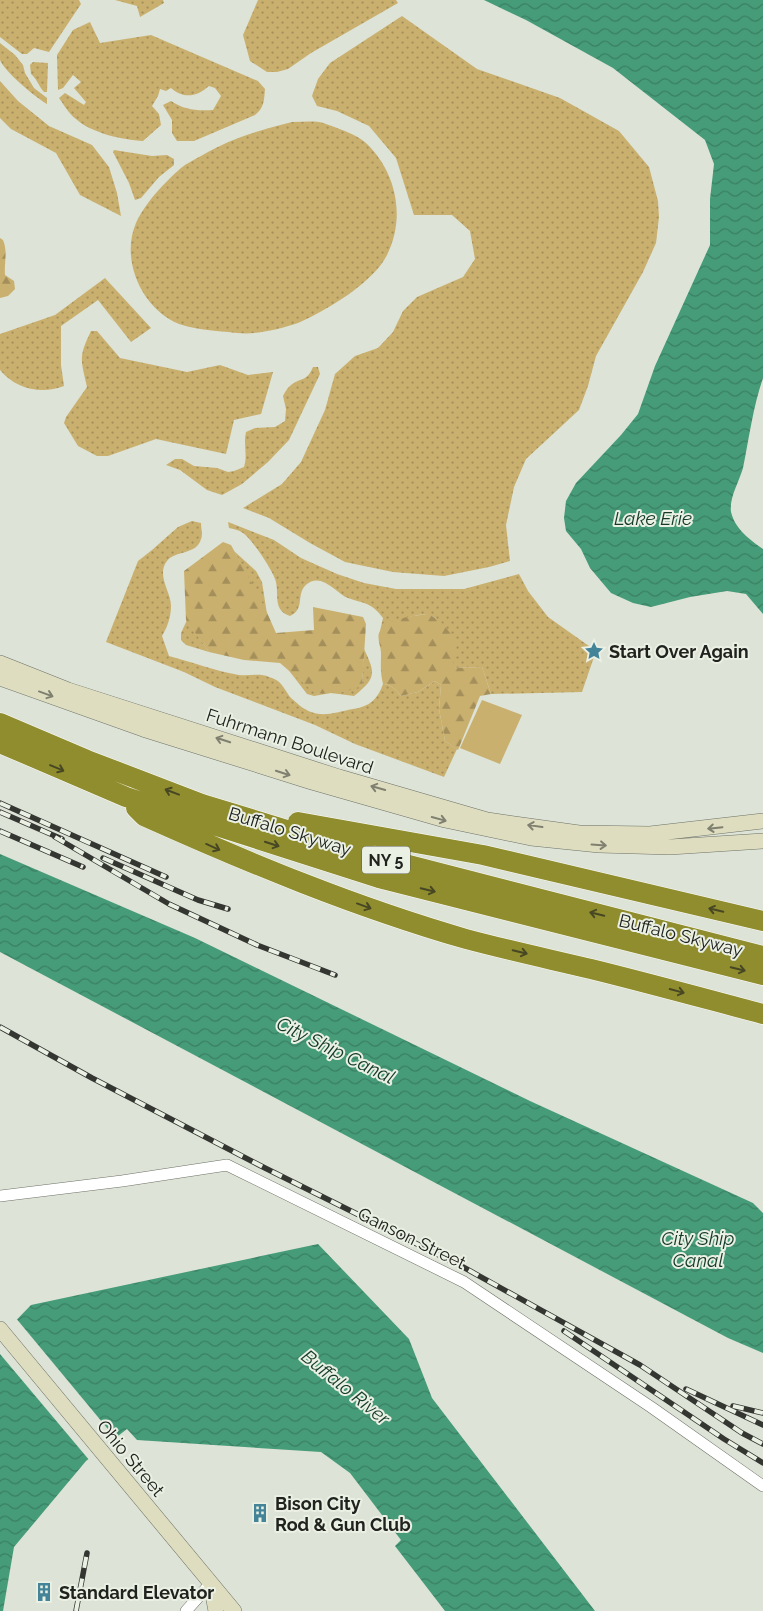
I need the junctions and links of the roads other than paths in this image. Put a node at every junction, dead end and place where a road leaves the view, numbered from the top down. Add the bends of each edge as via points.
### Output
1 (0, 663) edge
2 (0, 678) edge
3 (67, 695) junction
4 (7, 734) edge
5 (126, 797) junction
6 (202, 804) junction
7 (763, 821) edge
8 (501, 827) junction
9 (763, 841) edge
10 (763, 922) edge
11 (763, 956) edge
12 (763, 975) edge
13 (763, 1014) edge
14 (0, 1196) edge
15 (0, 1329) edge
16 (763, 1486) edge
17 (211, 1583) junction
18 (186, 1611) edge
19 (216, 1611) edge
20 (234, 1611) edge

1 - 3 street, Fuhrmann Boulevard
2 -> 3 street, Fuhrmann Boulevard
3 - 8 street, Fuhrmann Boulevard via 488,820
4 -> 5 highway, Buffalo Skyway / NY 5
6 -> 4 highway, Buffalo Skyway / NY 5 via 87,760
5 -> 12 highway, Buffalo Skyway / NY 5 via 379,878
5 -> 13 highway via 144,816 289,879 372,908 466,939
10 -> 6 highway via 483,855
11 -> 6 highway, Buffalo Skyway / NY 5 via 362,853
7 -> 8 street, Fuhrmann Boulevard via 650,834
8 -> 9 street, Fuhrmann Boulevard via 531,838 599,846 670,847
14 - 16 street, Ganson Street via 227,1165 464,1282
15 - 17 street, Ohio Street
17 - 18 street
17 - 19 street
17 - 20 street, Ohio Street

